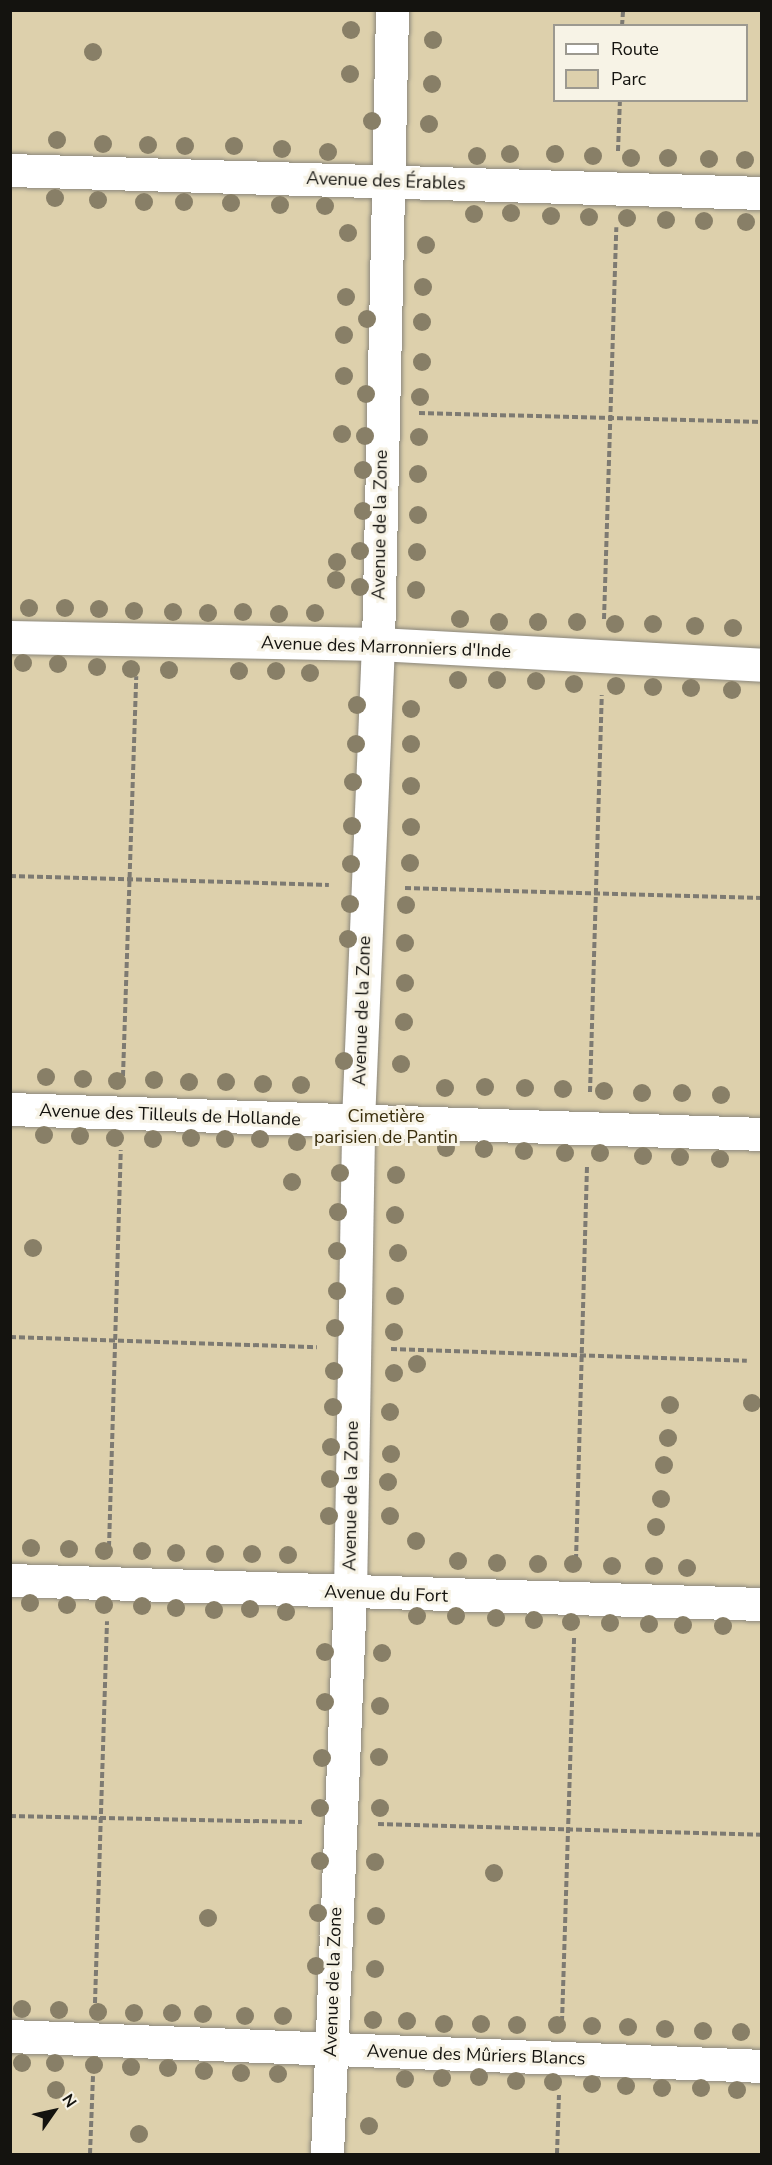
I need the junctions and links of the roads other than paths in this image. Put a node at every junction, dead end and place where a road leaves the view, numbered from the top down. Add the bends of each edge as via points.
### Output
1 (392, 10) edge
2 (10, 170) edge
3 (386, 182) junction
4 (762, 193) edge
5 (10, 637) edge
6 (378, 644) junction
7 (762, 664) edge
8 (10, 1109) edge
9 (358, 1121) junction
10 (762, 1134) edge
11 (10, 1580) edge
12 (350, 1593) junction
13 (762, 1605) edge
14 (10, 2036) edge
15 (331, 2049) junction
16 (762, 2066) edge
17 (327, 2154) edge

1 - 3 lane, Avenue de la Zone
2 - 3 lane, Avenue des Érables
3 - 4 lane, Avenue des Érables
3 - 6 lane, Avenue de la Zone
5 - 6 lane, Avenue des Marronniers d'Inde
6 - 7 lane, Avenue des Marronniers d'Inde
6 - 9 lane, Avenue de la Zone
8 - 9 lane, Avenue des Tilleuls de Hollande
9 - 10 lane, Avenue des Tilleuls de Hollande
9 - 12 lane, Avenue de la Zone
11 - 12 lane, Avenue du Fort
12 - 13 lane, Avenue du Fort
12 - 15 lane, Avenue de la Zone
14 - 15 lane, Avenue des Mûriers Blancs
15 - 16 lane, Avenue des Mûriers Blancs
15 - 17 lane, Avenue de la Zone

